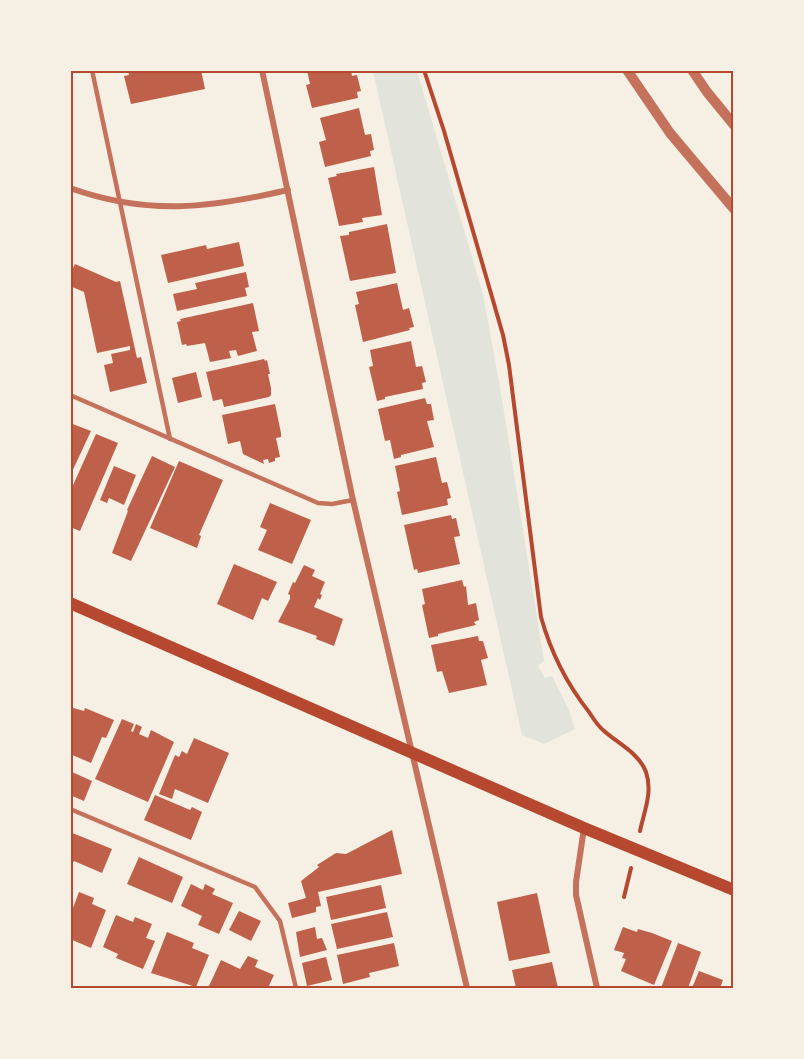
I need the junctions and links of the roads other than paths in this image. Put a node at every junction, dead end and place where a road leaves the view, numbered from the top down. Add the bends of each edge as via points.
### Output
1 (92, 70) edge
2 (262, 70) edge
3 (627, 70) edge
4 (692, 70) edge
5 (734, 125) edge
6 (70, 188) edge
7 (288, 190) junction
8 (120, 201) junction
9 (734, 210) edge
10 (70, 395) edge
11 (170, 439) junction
12 (354, 500) junction
13 (70, 603) edge
14 (410, 750) junction
15 (70, 809) edge
16 (584, 828) junction
17 (734, 890) edge
18 (296, 988) edge
19 (467, 988) edge
20 (597, 988) edge

1 - 8 lane
2 - 7 street
3 - 9 street via 670,132
4 - 5 street
6 - 8 street
7 - 8 street via 201,207 155,207
7 - 12 street
8 - 11 lane
10 - 11 lane
11 - 12 lane via 318,503
12 - 14 street
13 - 14 main road
14 - 16 main road
14 - 19 street
15 - 18 lane via 255,887 280,921
16 - 17 main road
16 - 20 street via 576,895

